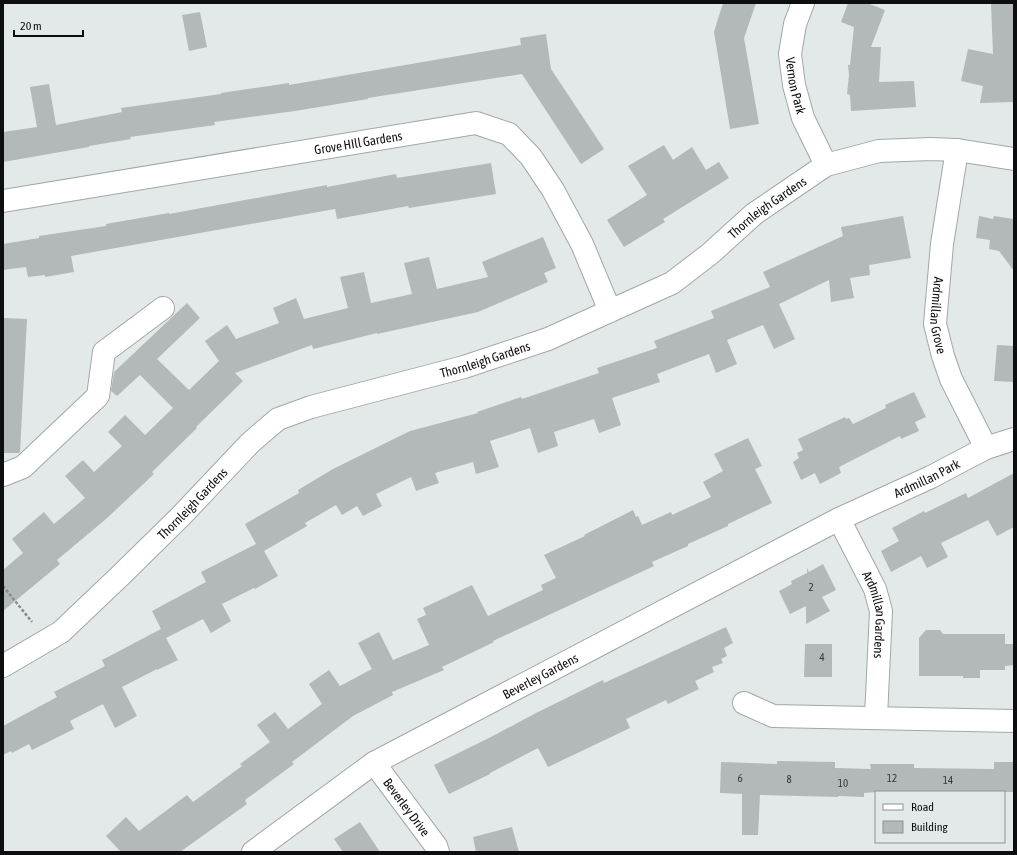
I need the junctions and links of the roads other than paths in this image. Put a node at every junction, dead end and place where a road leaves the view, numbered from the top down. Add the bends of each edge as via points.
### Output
1 (803, 3) edge
2 (957, 150) junction
3 (1014, 159) edge
4 (826, 165) junction
5 (3, 201) edge
6 (164, 308) dead end
7 (610, 310) junction
8 (1014, 439) edge
9 (986, 448) junction
10 (3, 475) edge
11 (839, 519) junction
12 (3, 666) edge
13 (744, 703) dead end
14 (876, 717) junction
15 (1014, 721) edge
16 (374, 763) junction
17 (253, 852) edge
18 (438, 852) edge

1 - 4 street, Vernon Park via 795,24 790,54 794,85 803,118
2 - 3 street, Thornleigh Gardens
2 - 4 street, Thornleigh Gardens via 879,151
2 - 9 street, Ardmillan Grove via 942,244 935,324 951,379
4 - 7 street, Thornleigh Gardens via 754,214 711,253 672,282
5 - 7 street, Grove HIll Gardens via 476,123 509,134 531,157 553,190 582,244
6 - 10 street via 104,352 98,396 23,466
7 - 12 street, Thornleigh Gardens via 548,339 464,367 311,407 278,419 61,632
8 - 9 street, Ardmillan Park
9 - 11 street, Ardmillan Park via 931,477
11 - 14 street, Ardmillan Gardens via 875,589 881,611
11 - 16 street, Beverley Gardens
13 - 14 street via 773,716
14 - 15 street
16 - 17 street, Beverley Gardens
16 - 18 street, Beverley Drive

